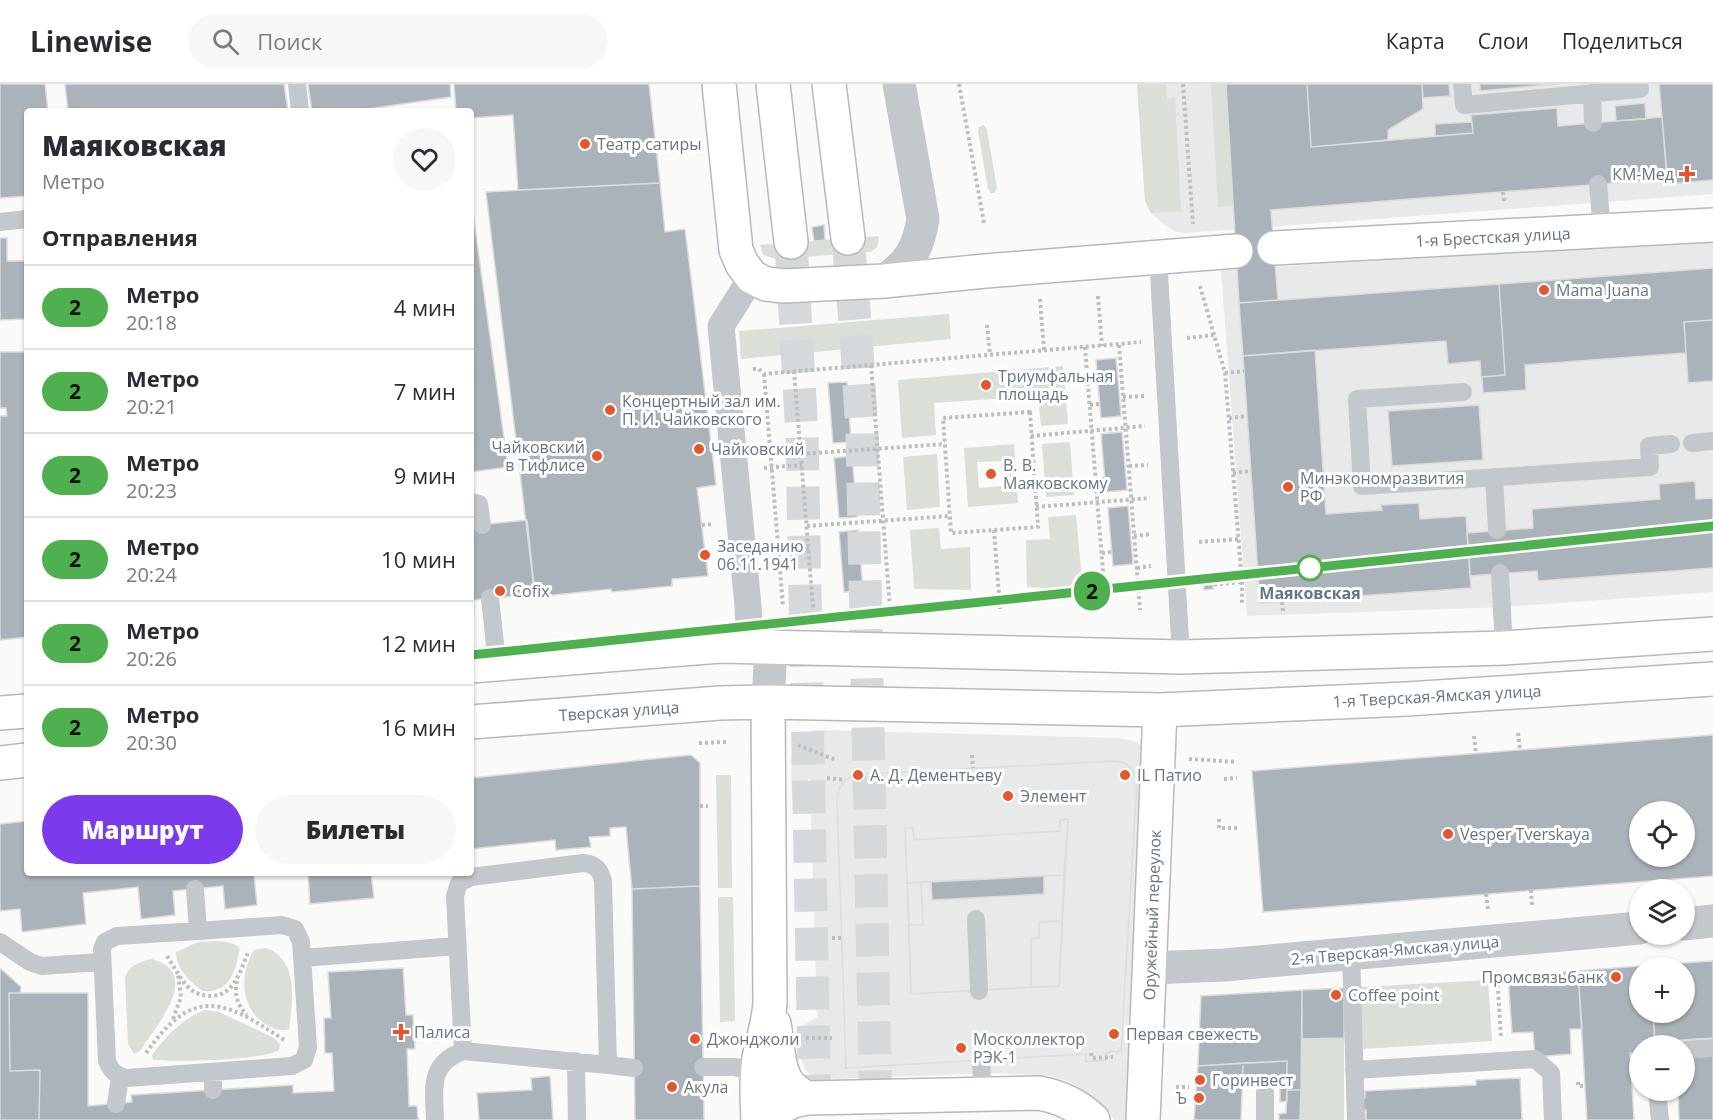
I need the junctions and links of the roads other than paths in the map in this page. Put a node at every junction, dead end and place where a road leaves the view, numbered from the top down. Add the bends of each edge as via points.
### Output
1 (297, 84) edge
2 (719, 84) edge
3 (773, 84) edge
4 (829, 84) edge
5 (899, 84) edge
6 (1462, 84) edge
7 (1639, 84) edge
8 (1592, 93) junction
9 (300, 108) edge
10 (1593, 123) dead end
11 (1598, 184) dead end
12 (24, 219) edge
13 (0, 222) edge
14 (1713, 225) edge
15 (1602, 231) junction
16 (848, 238) tunnel mouth
17 (791, 242) tunnel mouth
18 (1274, 248) dead end
19 (1236, 251) dead end
20 (1158, 256) junction
21 (744, 263) junction
22 (884, 281) junction
23 (1463, 392) dead end
24 (1713, 441) edge
25 (1692, 443) dead end
26 (1671, 444) dead end
27 (1494, 477) junction
28 (474, 503) edge
29 (482, 525) dead end
30 (1497, 530) dead end
31 (1500, 573) dead end
32 (490, 598) dead end
33 (1713, 634) edge
34 (760, 647) junction
35 (1504, 648) junction
36 (1181, 657) junction
37 (484, 665) edge
38 (1713, 679) edge
39 (768, 702) junction
40 (1160, 710) junction
41 (24, 711) edge
42 (0, 713) edge
43 (474, 722) edge
44 (24, 760) edge
45 (0, 763) edge
46 (195, 888) dead end
47 (976, 919) dead end
48 (1713, 921) edge
49 (1695, 923) edge
50 (1629, 929) edge
51 (198, 931) junction
52 (0, 942) edge
53 (457, 946) junction
54 (1351, 953) junction
55 (302, 958) junction
56 (101, 962) junction
57 (1150, 968) junction
58 (979, 991) dead end
59 (770, 1002) junction
60 (1713, 1048) edge
61 (1695, 1049) edge
62 (463, 1051) junction
63 (981, 1060) dead end
64 (576, 1061) junction
65 (608, 1065) junction
66 (703, 1067) dead end
67 (634, 1068) dead end
68 (1354, 1070) junction
69 (757, 1073) junction
70 (126, 1077) junction
71 (1265, 1093) dead end
72 (983, 1095) junction
73 (808, 1098) junction
74 (1658, 1101) edge
75 (116, 1104) dead end
76 (435, 1120) edge
77 (577, 1120) edge
78 (758, 1120) edge
79 (770, 1120) edge
80 (1093, 1120) edge
81 (1143, 1120) edge
82 (1265, 1120) edge
83 (1356, 1120) edge
84 (1553, 1120) edge
85 (1660, 1120) edge

1 - 9 lane
2 - 21 main road
3 - 17 main road
4 - 16 main road
5 - 22 street via 923,219 911,258
6 - 8 lane via 1464,105
7 - 8 lane via 1640,89
8 - 10 lane
11 - 15 lane
12 - 13 lane
14 - 15 main road, 1-я Брестская улица
15 - 18 main road, 1-я Брестская улица
19 - 20 main road
20 - 22 main road
20 - 36 lane
21 - 22 main road via 766,284 774,286
21 - 34 street via 721,326 742,553
23 - 27 lane via 1357,399 1362,486
24 - 25 lane
26 - 27 lane via 1649,446 1650,467
27 - 30 lane
28 - 29 lane via 479,504
31 - 35 lane
32 - 37 lane
33 - 35 main road
34 - 36 main road
34 - 37 main road via 720,646
34 - 39 street
35 - 36 main road
38 - 40 main road, 1-я Тверская-Ямская улица
39 - 40 main road
39 - 43 main road, Тверская улица
39 - 59 main road
40 - 57 main road, Оружейный переулок
41 - 42 main road
44 - 45 main road
46 - 51 lane
47 - 58 lane
48 - 49 street
50 - 54 street, 2-я Тверская-Ямская улица
51 - 55 lane via 282,925 295,929
51 - 56 lane via 111,938 102,949
52 - 56 lane via 42,966
53 - 55 lane
53 - 62 lane
53 - 65 lane via 455,896 464,879 583,863 597,868 603,880
54 - 57 street, 2-я Тверская-Ямская улица
54 - 68 lane
55 - 70 lane via 308,1047 304,1060 292,1066 213,1081
56 - 70 lane via 108,1061 114,1073
57 - 81 main road, Оружейный переулок
59 - 69 main road
59 - 73 main road via 783,1077 796,1093
60 - 61 lane
62 - 64 lane
62 - 76 lane via 451,1055 436,1075
63 - 72 lane
64 - 65 lane
64 - 77 lane
65 - 67 lane
66 - 69 lane via 735,1067
68 - 83 lane
68 - 84 lane via 1535,1059 1551,1073
69 - 78 main road
70 - 75 lane
71 - 82 lane
72 - 73 main road
72 - 80 main road via 1055,1096 1072,1103
73 - 79 main road via 786,1103
74 - 85 lane

